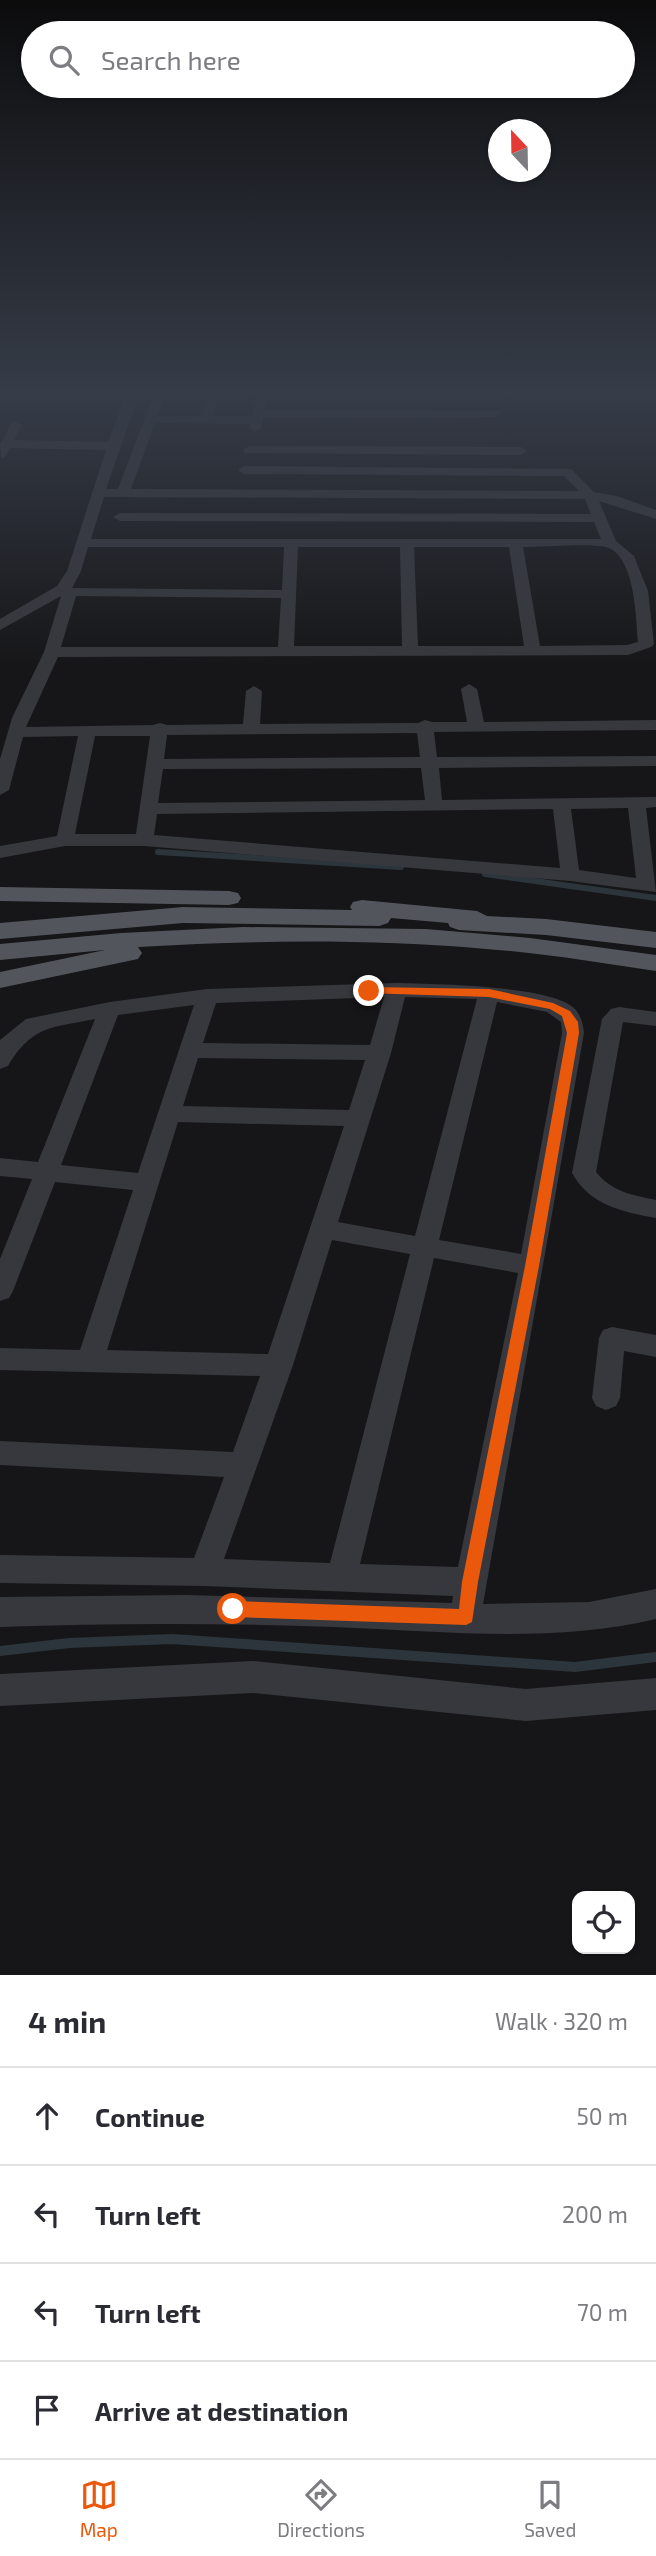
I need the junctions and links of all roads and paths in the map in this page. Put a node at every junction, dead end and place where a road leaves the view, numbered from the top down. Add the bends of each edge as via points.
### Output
1 (102, 483) edge
2 (127, 483) edge
3 (241, 483) edge
4 (414, 483) edge
5 (578, 483) edge
6 (99, 493) junction
7 (123, 493) junction
8 (238, 494) junction
9 (265, 494) junction
10 (417, 495) junction
11 (590, 495) junction
12 (656, 515) edge
13 (120, 517) dead end
14 (262, 517) junction
15 (423, 517) junction
16 (600, 518) junction
17 (83, 543) junction
18 (260, 543) junction
19 (291, 543) junction
20 (407, 543) junction
21 (425, 543) junction
22 (515, 543) junction
23 (610, 543) junction
24 (67, 591) junction
25 (289, 594) junction
26 (0, 625) edge
27 (533, 651) junction
28 (52, 652) junction
29 (286, 652) junction
30 (410, 652) junction
31 (469, 689) dead end
32 (254, 691) dead end
33 (0, 715) edge
34 (476, 724) junction
35 (19, 725) junction
36 (425, 725) junction
37 (656, 725) edge
38 (251, 727) junction
39 (160, 728) junction
40 (88, 730) junction
41 (656, 761) edge
42 (429, 762) junction
43 (155, 764) junction
44 (0, 790) edge
45 (636, 802) junction
46 (656, 802) edge
47 (561, 803) junction
48 (434, 804) junction
49 (149, 809) junction
50 (65, 840) junction
51 (144, 840) junction
52 (0, 852) edge
53 (570, 875) junction
54 (651, 885) edge
55 (0, 894) edge
56 (546, 927) junction
57 (0, 931) edge
58 (234, 935) junction
59 (656, 940) edge
60 (0, 952) edge
61 (656, 962) edge
62 (0, 980) edge
63 (396, 990) junction
64 (489, 993) junction
65 (207, 996) junction
66 (110, 1009) junction
67 (656, 1019) edge
68 (189, 1050) junction
69 (380, 1053) junction
70 (0, 1061) edge
71 (169, 1114) junction
72 (358, 1118) junction
73 (0, 1167) edge
74 (47, 1172) junction
75 (147, 1183) junction
76 (656, 1209) edge
77 (324, 1229) junction
78 (425, 1247) junction
79 (532, 1266) junction
80 (0, 1291) edge
81 (656, 1346) edge
82 (0, 1359) edge
83 (90, 1361) junction
84 (279, 1365) junction
85 (606, 1398) dead end
86 (0, 1453) edge
87 (243, 1465) junction
88 (0, 1569) edge
89 (204, 1572) junction
90 (341, 1577) junction
91 (470, 1582) junction
92 (656, 1604) edge
93 (0, 1612) edge
94 (466, 1617) junction
95 (0, 1690) edge
96 (656, 1694) edge

1 - 6 street
2 - 7 street
3 - 8 street
4 - 10 street
5 - 11 street
6 - 7 street
6 - 17 street
7 - 8 street
8 - 9 street
9 - 10 street
9 - 14 street
10 - 11 street
10 - 15 street
11 - 12 street
11 - 16 street
13 - 14 street
14 - 15 street
14 - 18 street
15 - 16 street
15 - 21 street
16 - 23 street
17 - 18 street
17 - 24 street
18 - 19 street
19 - 20 street
19 - 25 street
20 - 21 street
20 - 30 street
21 - 22 street
22 - 23 street
22 - 27 street
23 - 27 street via 627,556 641,591 646,644 628,650
24 - 25 street
24 - 26 street
24 - 28 street
25 - 29 street
27 - 30 street
28 - 29 street
28 - 35 street
29 - 30 street
31 - 34 street
32 - 38 street
33 - 35 street
34 - 36 street
34 - 37 street
35 - 40 street
35 - 44 street
36 - 38 street
36 - 42 street
38 - 39 street
39 - 40 street
39 - 43 street
40 - 50 street
41 - 42 street
42 - 43 street
42 - 48 street
43 - 49 street
45 - 46 street
45 - 47 street
45 - 54 street
47 - 48 street
47 - 53 street
48 - 49 street
49 - 51 street
50 - 51 street
50 - 52 street
51 - 53 street
53 - 54 street
55 - 56 main road via 321,902
56 - 57 main road via 212,914
56 - 59 main road
58 - 60 main road via 131,938
58 - 61 main road via 487,941
58 - 62 main road
63 - 64 street
63 - 65 street
63 - 69 street
64 - 78 street
64 - 79 street via 553,1006 572,1022
65 - 66 street
65 - 68 street
66 - 70 street via 34,1024 8,1045
66 - 74 street
67 - 76 street via 619,1014 613,1019 584,1173 595,1189 624,1203
68 - 69 street
68 - 71 street
69 - 72 street
71 - 72 street
71 - 75 street
72 - 77 street
73 - 74 street
74 - 75 street
74 - 80 street
75 - 83 street
77 - 78 street
77 - 84 street
78 - 79 street
78 - 90 street
79 - 91 street
81 - 85 street via 612,1338
82 - 83 street
83 - 84 street
84 - 87 street
86 - 87 street
87 - 89 street
88 - 89 street
89 - 90 street
90 - 91 street
91 - 94 street
92 - 94 street via 599,1615
93 - 94 street via 233,1609
95 - 96 street via 253,1676 526,1705

